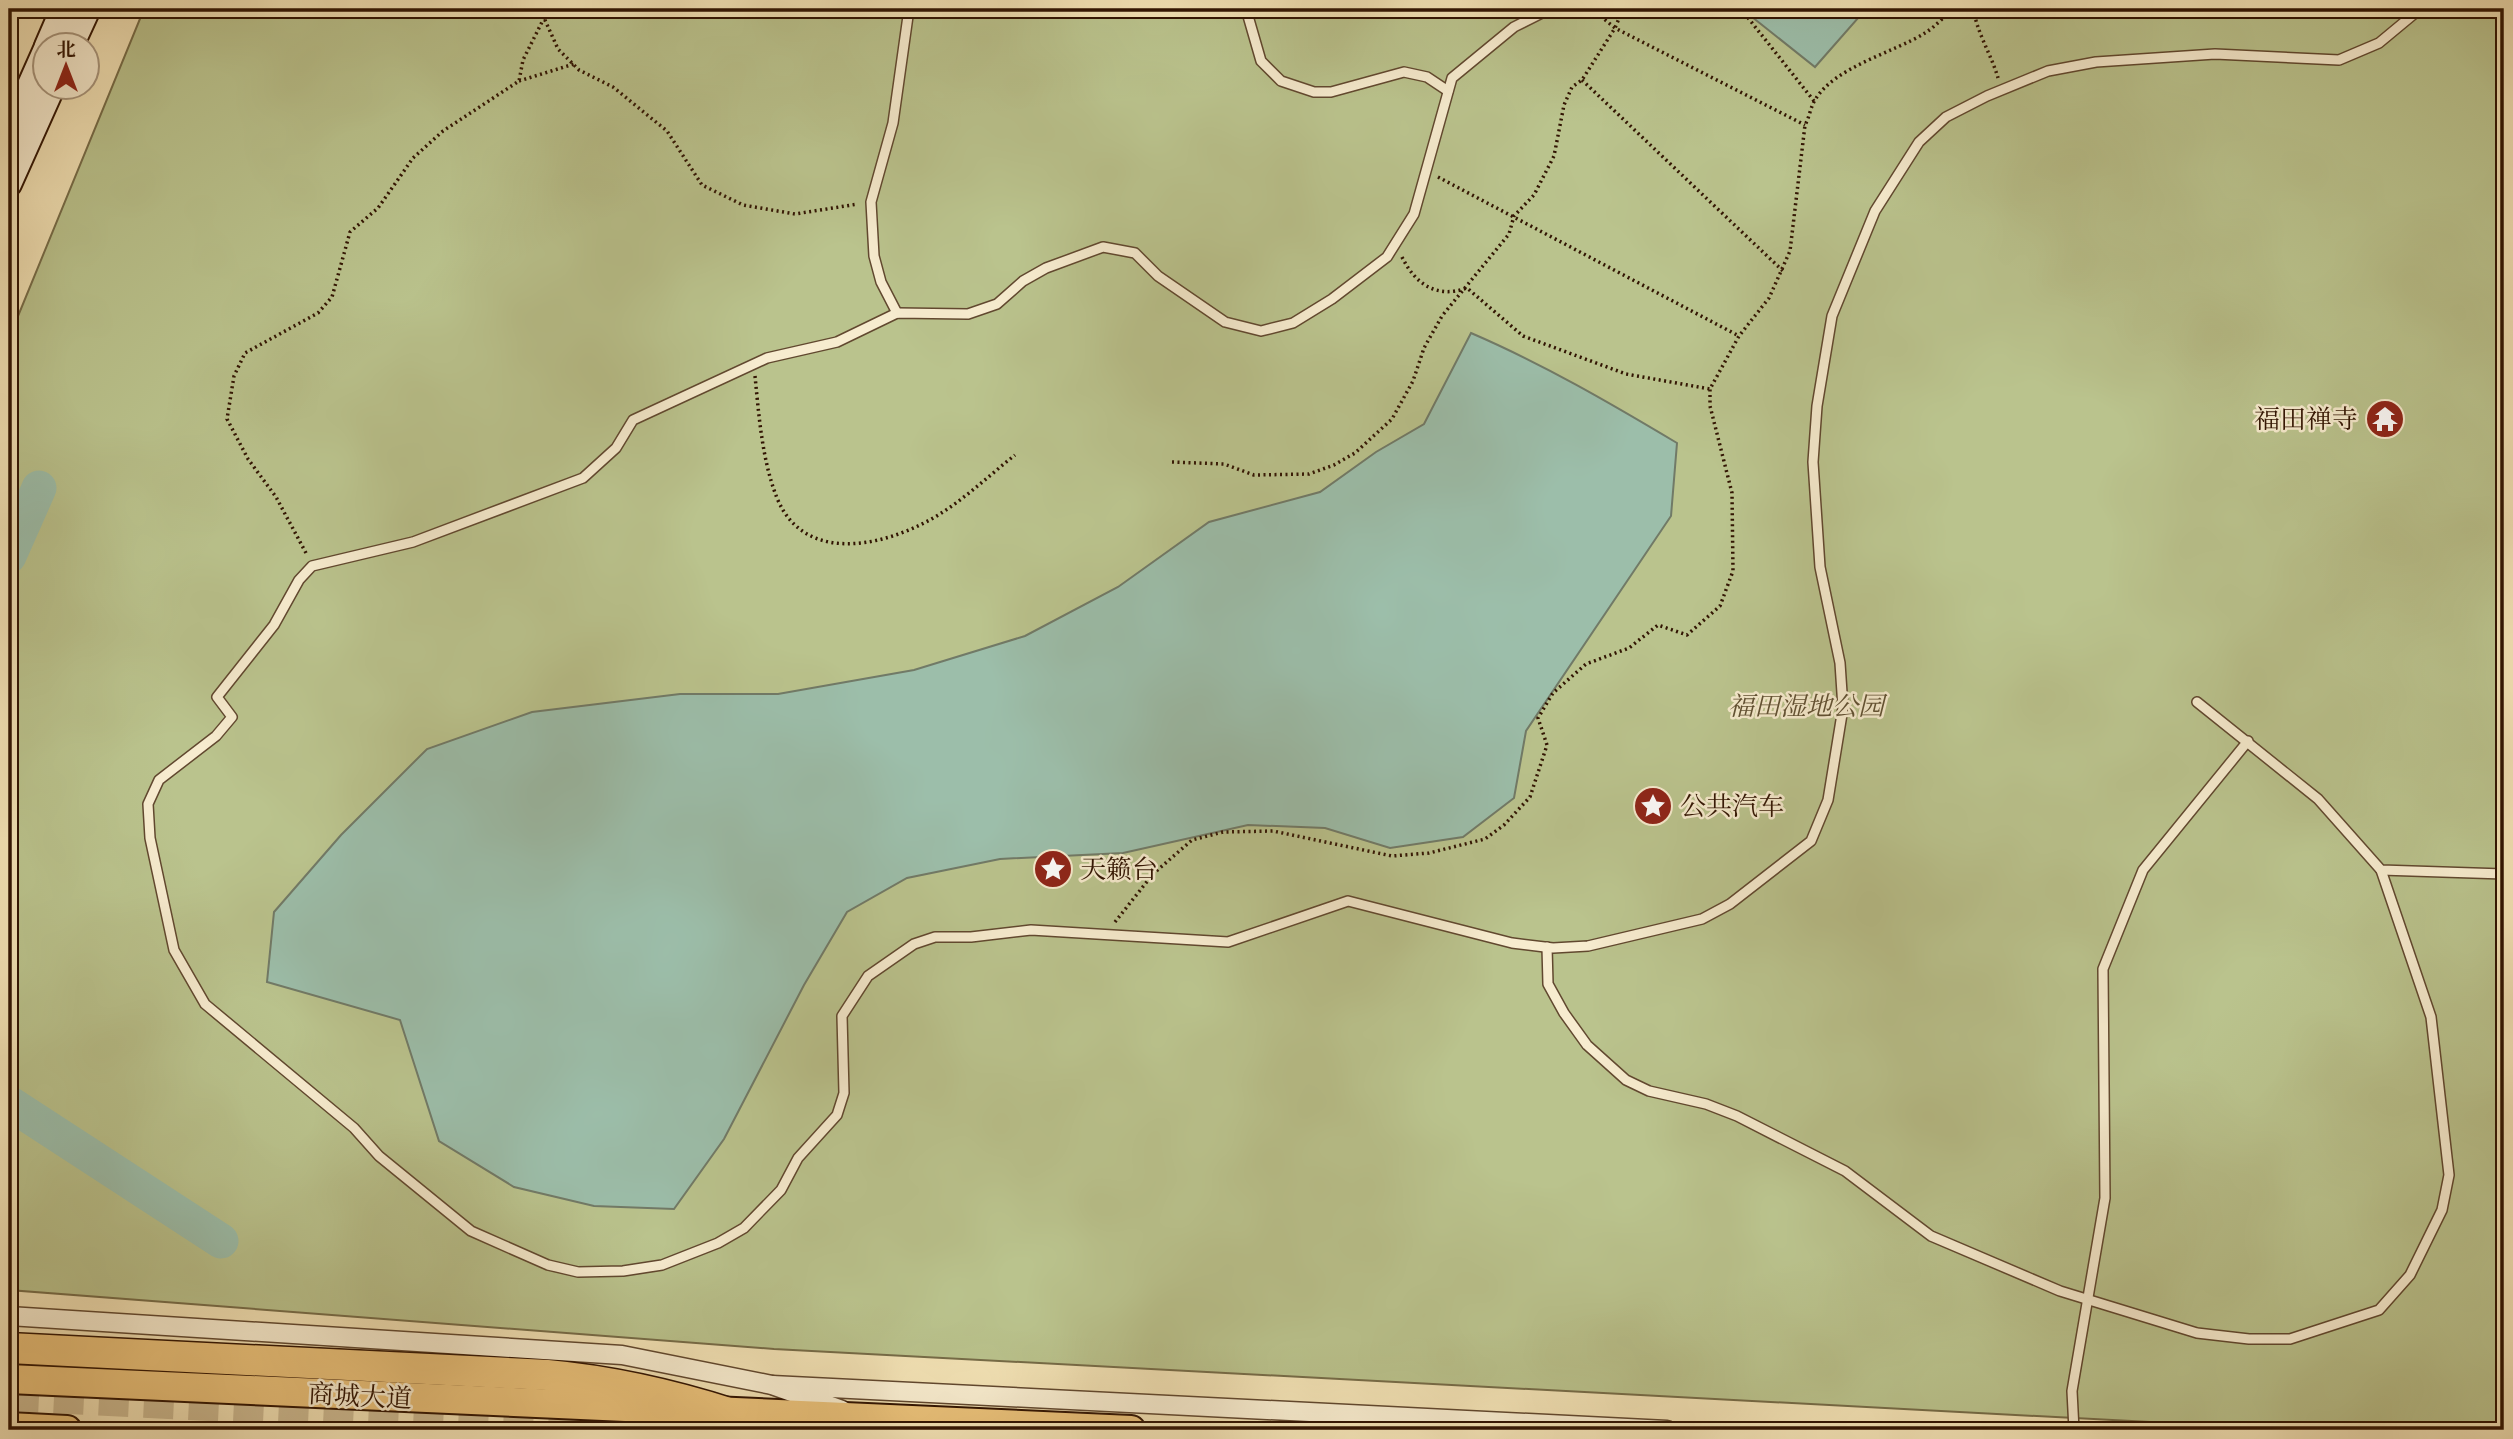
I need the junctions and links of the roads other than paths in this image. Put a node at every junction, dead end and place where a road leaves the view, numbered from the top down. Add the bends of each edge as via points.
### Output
1 (63, 9) edge
2 (88, 9) edge
3 (909, 9) edge
4 (1246, 9) edge
5 (1550, 9) edge
6 (2420, 9) edge
7 (53, 32) edge
8 (77, 32) edge
9 (32, 79) edge
10 (1448, 91) junction
11 (44, 102) edge
12 (9, 132) edge
13 (15, 150) edge
14 (9, 184) edge
15 (897, 313) junction
16 (2197, 702) dead end
17 (2248, 741) junction
18 (2381, 870) junction
19 (2504, 874) edge
20 (1547, 947) junction
21 (2089, 1301) junction
22 (9, 1316) edge
23 (9, 1348) edge
24 (9, 1379) edge
25 (772, 1385) junction
26 (732, 1414) junction
27 (872, 1420) junction
28 (9, 1427) edge
29 (67, 1430) edge
30 (1131, 1430) edge
31 (1667, 1430) edge
32 (2074, 1430) edge

1 - 7 main road
2 - 8 main road
3 - 15 lane via 893,122 871,202 874,256
4 - 10 lane via 1261,61 1281,81 1314,92 1331,92 1404,72 1427,77
5 - 10 lane via 1514,27 1485,49 1452,78
6 - 20 lane via 2379,43 2339,60 2215,54 2096,62 2048,71 1946,117 1919,142 1875,211 1832,316 1817,406 1814,462 1820,567 1840,663 1843,708 1835,771 1811,841 1730,904 1702,919 1588,946
9 - 12 main road
10 - 15 lane via 1414,214 1396,245 1387,257 1293,323 1261,331 1225,322 1135,253 1103,247 1046,268 997,304 968,314
11 - 13 main road
13 - 14 main road
15 - 20 lane via 837,342 754,364 633,420 616,448 583,478 414,542 312,566 274,625 217,697 232,717 216,736 159,780 148,804 150,838 174,950 205,1004 471,1231 548,1265 578,1272 648,1268 718,1243 763,1210 781,1190 798,1158 836,1115 844,1093 842,1016 867,976 914,944 935,937 1031,930 1228,942 1348,901 1512,943
16 - 17 lane
17 - 18 lane via 2318,799
17 - 21 lane via 2143,870 2103,969 2105,1198
18 - 19 lane
18 - 21 lane via 2431,1017 2449,1175 2442,1210 2410,1275 2379,1310 2290,1339 2197,1333
20 - 21 lane via 1548,984 1564,1013 1587,1045 1626,1080 1737,1116 1845,1171 1931,1236
21 - 32 lane via 2072,1391
22 - 25 street via 567,1350 622,1355
23 - 26 highway via 597,1380 663,1392
24 - 26 main road, 商城大道
25 - 27 street
25 - 31 street
26 - 27 main road, 商城大道
27 - 30 main road, 商城大道
28 - 29 main road

